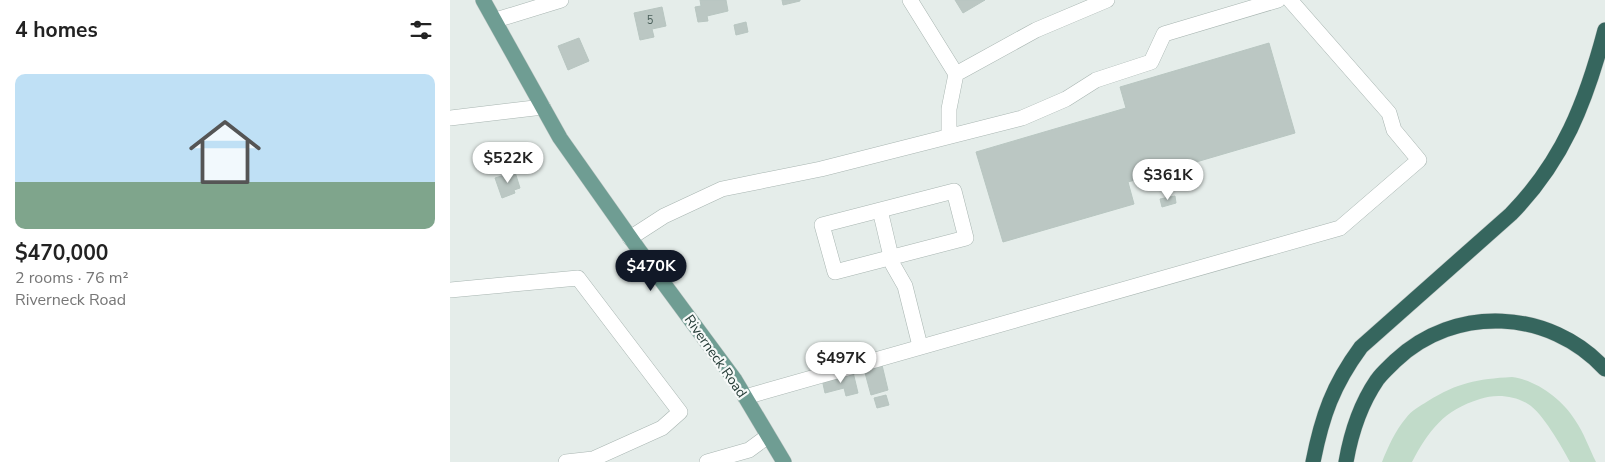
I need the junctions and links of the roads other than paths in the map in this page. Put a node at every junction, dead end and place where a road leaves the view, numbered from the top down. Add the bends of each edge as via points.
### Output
1 (483, 0) edge
2 (561, 0) edge
3 (910, 0) edge
4 (1107, 0) edge
5 (1274, 0) edge
6 (1290, 0) edge
7 (496, 20) junction
8 (1605, 30) edge
9 (956, 74) junction
10 (543, 108) junction
11 (450, 118) edge
12 (949, 136) junction
13 (880, 210) junction
14 (630, 238) junction
15 (892, 258) junction
16 (450, 290) edge
17 (920, 346) junction
18 (1605, 369) edge
19 (745, 397) junction
20 (768, 436) junction
21 (732, 458) edge
22 (566, 462) edge
23 (707, 462) edge
24 (784, 462) edge
25 (1314, 462) edge
26 (1346, 462) edge

1 - 7 main road, Riverneck Road
2 - 7 street
3 - 9 street
4 - 9 street via 1036,30
5 - 12 street via 1164,34 1151,62 1096,80 1066,99 1022,118
6 - 17 street via 1389,113 1394,130 1419,160 1340,228
7 - 10 main road, Riverneck Road
8 - 25 highway via 1578,116 1545,173 1510,214 1361,347 1330,398
9 - 12 street via 949,109
10 - 11 street
10 - 14 main road, Riverneck Road via 560,138
12 - 14 street via 821,169 722,189 664,216
13 - 15 street
13 - 15 street via 822,224 835,272
13 - 15 street via 954,191 966,238
14 - 19 main road, Riverneck Road
15 - 17 street via 905,286
16 - 22 street via 578,278 680,412 662,428 593,459
17 - 19 street
18 - 26 highway via 1572,342 1539,327 1504,321 1447,328 1416,344 1378,379 1360,410
19 - 20 main road, Riverneck Road
20 - 21 street
20 - 24 main road, Riverneck Road
21 - 23 street

